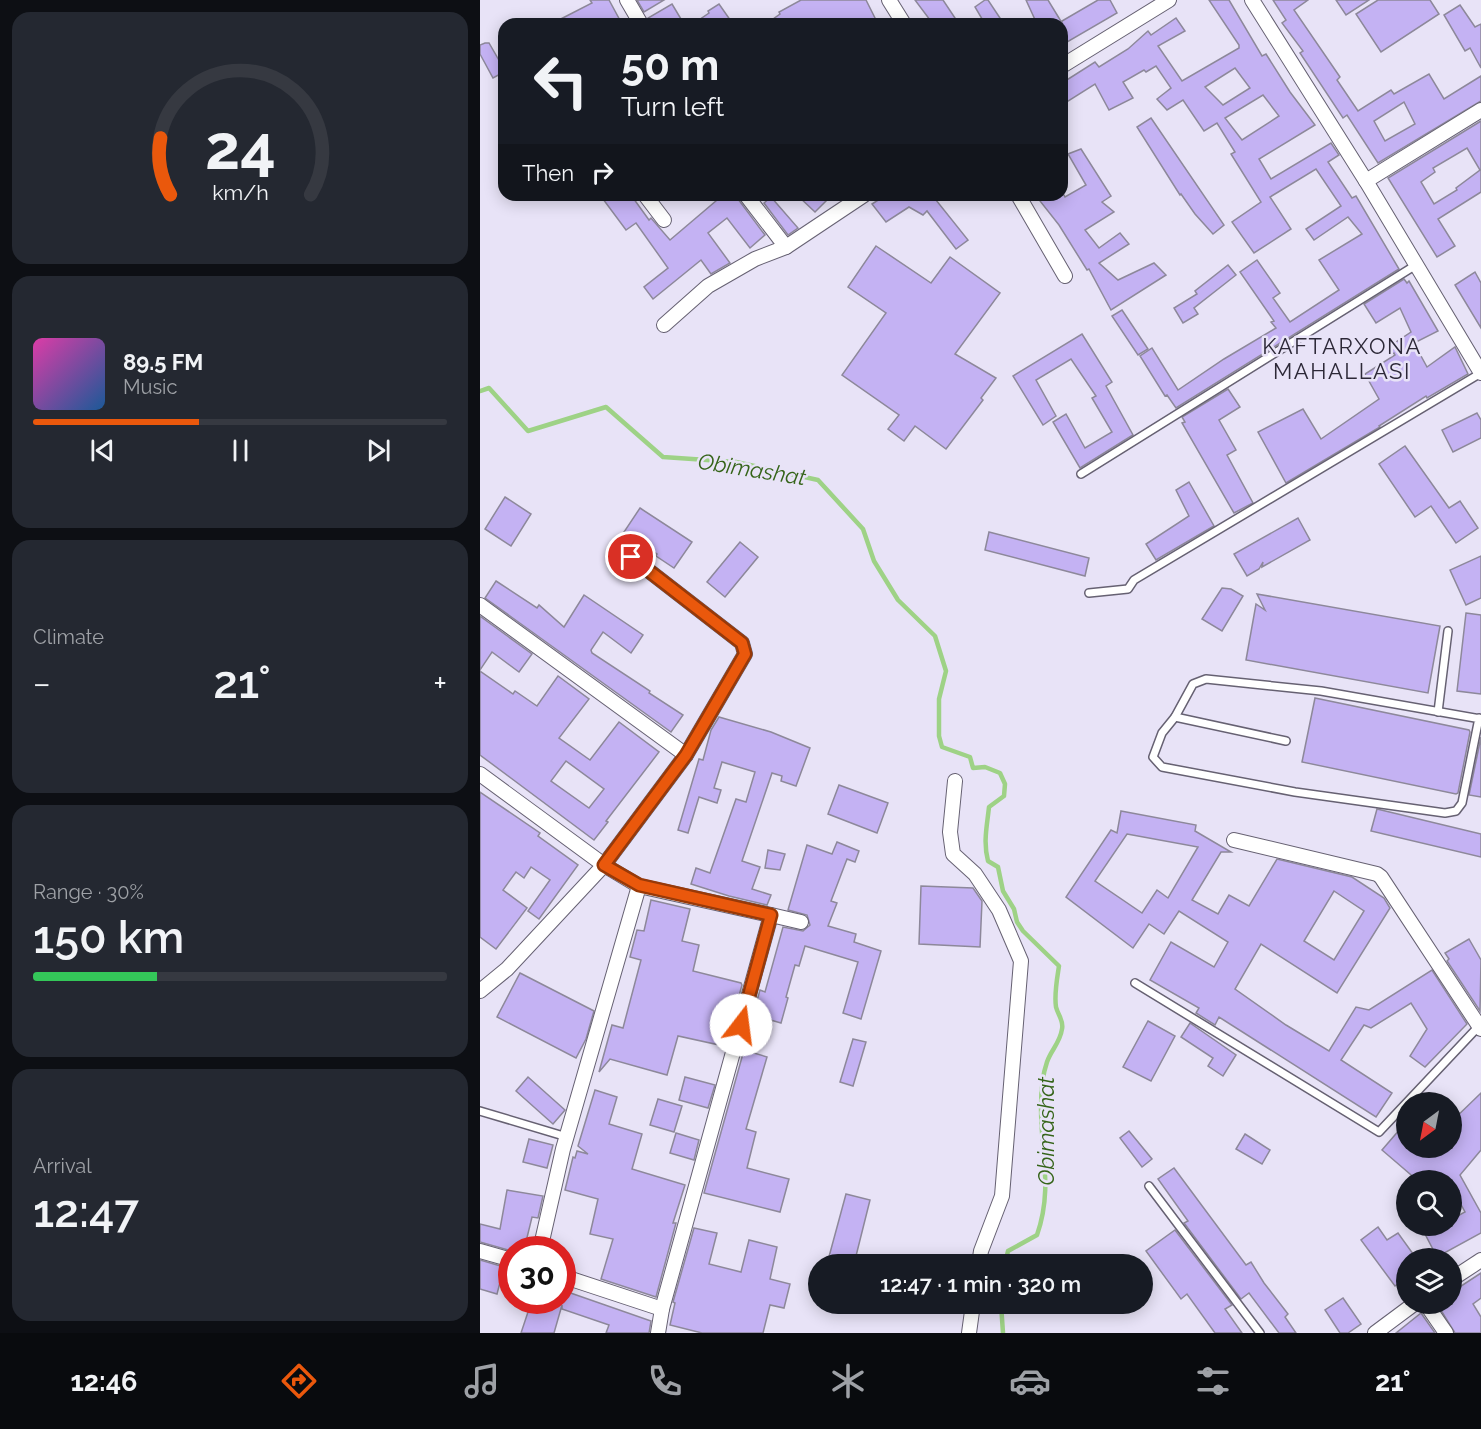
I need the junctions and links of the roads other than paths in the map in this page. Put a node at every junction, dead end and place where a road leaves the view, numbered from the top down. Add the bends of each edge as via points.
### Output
1 (627, 0) edge
2 (889, 0) edge
3 (1169, 0) edge
4 (1252, 0) edge
5 (638, 18) edge
6 (900, 18) edge
7 (1068, 62) edge
8 (1481, 110) edge
9 (1366, 181) junction
10 (650, 201) edge
11 (751, 201) edge
12 (855, 201) edge
13 (1021, 201) edge
14 (664, 220) dead end
15 (786, 247) junction
16 (1416, 265) junction
17 (1065, 276) dead end
18 (664, 325) dead end
19 (1481, 373) edge
20 (1081, 474) dead end
21 (631, 557) dead end
22 (1089, 593) dead end
23 (480, 605) edge
24 (1448, 631) dead end
25 (1438, 712) junction
26 (1175, 717) junction
27 (1480, 718) edge
28 (1286, 741) dead end
29 (686, 755) junction
30 (480, 774) edge
31 (955, 781) dead end
32 (1234, 840) dead end
33 (604, 865) junction
34 (639, 885) junction
35 (771, 915) junction
36 (801, 922) dead end
37 (1135, 983) dead end
38 (480, 991) edge
39 (1480, 1027) edge
40 (480, 1111) edge
41 (567, 1137) junction
42 (1149, 1186) dead end
43 (543, 1236) edge
44 (480, 1251) edge
45 (981, 1254) edge
46 (498, 1256) edge
47 (1481, 1260) edge
48 (1462, 1272) edge
49 (576, 1281) edge
50 (662, 1309) junction
51 (972, 1314) edge
52 (1401, 1314) edge
53 (1433, 1314) edge
54 (658, 1333) edge
55 (969, 1333) edge
56 (1260, 1333) edge
57 (1375, 1333) edge
58 (1446, 1333) edge

1 - 5 street
2 - 6 street
3 - 7 street
4 - 9 street
8 - 9 street
9 - 16 street
10 - 14 street
11 - 15 street
12 - 15 street
13 - 17 street
15 - 18 street via 755,259 708,286
16 - 19 street
16 - 20 lane
19 - 22 lane via 1134,580 1128,589
21 - 29 street via 742,643 745,654
23 - 29 street
24 - 25 lane
25 - 26 lane via 1321,691 1206,679 1193,684
25 - 27 lane
26 - 27 lane via 1162,733 1153,757 1162,767 1295,792 1445,813 1456,811 1462,803
26 - 28 lane
29 - 33 street
30 - 33 street
31 - 45 street via 950,832 953,854 975,874 999,910 1021,961 1002,1196
32 - 39 street via 1381,877
33 - 34 street
33 - 38 street via 507,969
34 - 35 street
34 - 41 street
35 - 36 street
35 - 50 street
37 - 39 lane via 1379,1132
40 - 41 lane
41 - 43 street
42 - 56 lane
44 - 46 street
47 - 48 street
49 - 50 street
50 - 54 street
51 - 55 street
52 - 57 street
53 - 58 street

